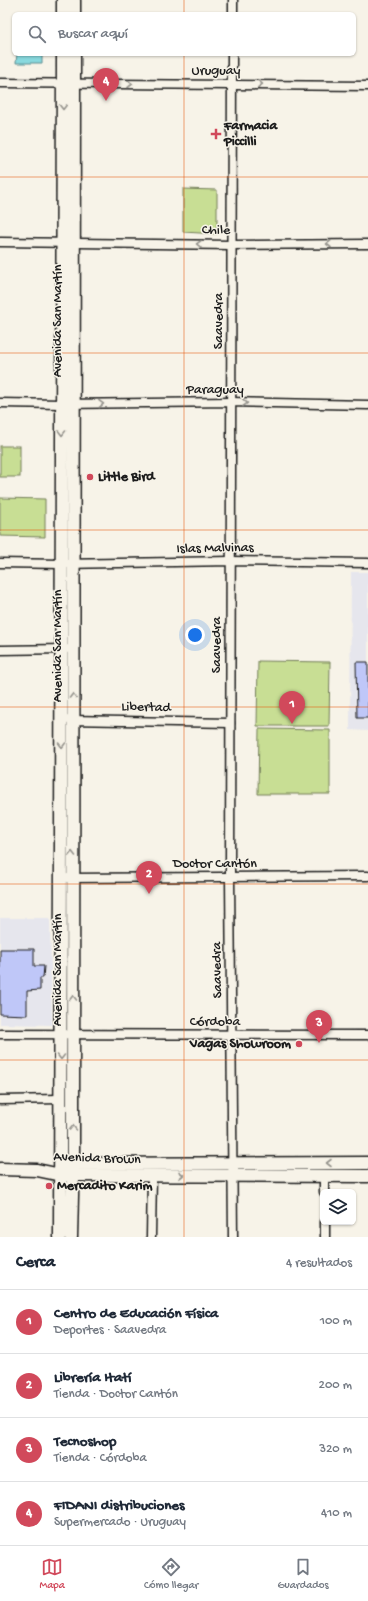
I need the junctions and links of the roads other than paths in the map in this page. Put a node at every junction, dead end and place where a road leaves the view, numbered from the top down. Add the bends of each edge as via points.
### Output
1 (63, 0) edge
2 (74, 0) edge
3 (233, 0) edge
4 (63, 12) edge
5 (74, 12) edge
6 (232, 12) edge
7 (63, 56) edge
8 (74, 56) edge
9 (232, 56) edge
10 (0, 83) edge
11 (68, 84) junction
12 (232, 84) junction
13 (368, 86) edge
14 (0, 242) edge
15 (68, 242) junction
16 (368, 244) edge
17 (232, 245) junction
18 (231, 402) junction
19 (0, 403) edge
20 (68, 404) junction
21 (368, 406) edge
22 (231, 561) junction
23 (368, 562) edge
24 (0, 563) edge
25 (68, 564) junction
26 (67, 649) junction
27 (0, 650) edge
28 (67, 720) junction
29 (230, 723) junction
30 (368, 876) edge
31 (230, 877) junction
32 (67, 878) junction
33 (0, 1034) edge
34 (67, 1034) junction
35 (231, 1035) junction
36 (368, 1035) edge
37 (0, 1100) edge
38 (61, 1100) junction
39 (368, 1163) edge
40 (66, 1169) junction
41 (232, 1169) junction
42 (0, 1170) edge
43 (324, 1175) junction
44 (152, 1176) junction
45 (368, 1176) edge
46 (324, 1189) edge
47 (325, 1225) edge
48 (60, 1237) edge
49 (71, 1237) edge
50 (151, 1237) edge
51 (233, 1237) edge
52 (325, 1237) edge

1 - 4 main road
2 - 5 main road
3 - 6 street
7 - 11 main road, Avenida San Martín
8 - 11 main road, Avenida San Martín
9 - 12 street, Saavedra
10 - 11 street, Uruguay
11 -> 12 street, Uruguay
11 - 15 main road, Avenida San Martín
12 -> 13 street, Uruguay
12 - 17 street, Saavedra
14 - 15 street, Chile
17 -> 15 street, Chile
15 - 20 main road, Avenida San Martín
16 -> 17 street, Chile
17 - 18 street, Saavedra
20 -> 18 street, Paraguay
18 -> 21 street, Paraguay
18 - 22 street, Saavedra
19 - 20 street, Paraguay
20 - 25 main road, Avenida San Martín
22 - 23 street, Islas Malvinas
22 - 25 street, Islas Malvinas
22 - 29 street, Saavedra
24 - 25 street, Islas Malvinas
25 - 26 main road, Avenida San Martín
26 - 27 street
26 - 28 main road, Avenida San Martín
28 - 29 street, Libertad
28 - 32 main road, Avenida San Martín
29 - 31 street, Saavedra
30 - 31 street, Doctor Cantón
31 - 32 street, Doctor Cantón
31 - 35 street, Saavedra
32 - 34 main road, Avenida San Martín
33 - 34 street, Córdoba
34 - 35 street, Córdoba
34 -> 38 main road, Avenida San Martín
40 -> 34 main road, Avenida San Martín
35 - 36 street, Córdoba
35 - 41 street, Saavedra
37 - 38 street
38 - 40 main road, Avenida San Martín
39 -> 41 main road, Avenida Brown
40 - 41 main road, Avenida Brown
40 - 42 main road, Avenida Brown
40 - 44 main road, Avenida Brown
40 - 48 main road, Avenida San Martín
40 - 49 main road, Avenida San Martín
41 - 43 main road, Avenida Brown
44 -> 41 main road, Avenida Brown
41 - 51 street, Saavedra
43 - 45 main road, Avenida Brown
43 - 46 street
44 - 50 street
47 - 52 street

